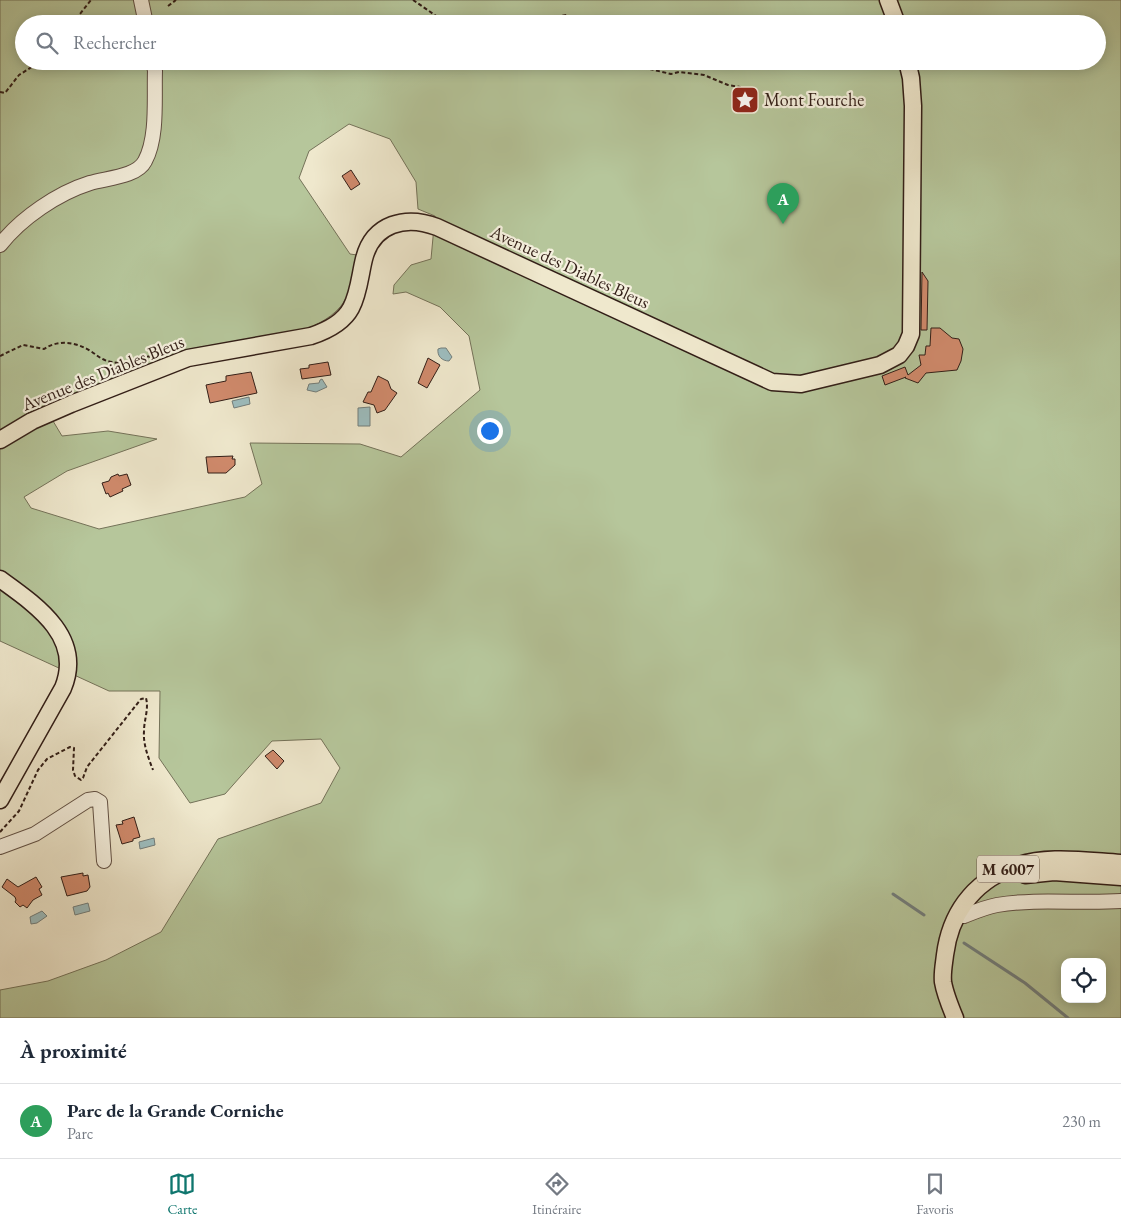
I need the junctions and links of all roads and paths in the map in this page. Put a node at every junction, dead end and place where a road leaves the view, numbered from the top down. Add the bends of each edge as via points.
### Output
1 (91, 0) edge
2 (141, 0) edge
3 (176, 0) edge
4 (413, 0) edge
5 (888, 0) edge
6 (168, 6) dead end
7 (79, 15) edge
8 (144, 15) edge
9 (435, 15) edge
10 (894, 15) edge
11 (27, 70) edge
12 (155, 70) edge
13 (654, 70) edge
14 (910, 70) edge
15 (0, 92) edge
16 (750, 103) dead end
17 (0, 245) edge
18 (0, 356) edge
19 (155, 358) dead end
20 (0, 440) edge
21 (0, 579) edge
22 (153, 770) dead end
23 (0, 800) edge
24 (0, 832) edge
25 (0, 847) edge
26 (104, 861) dead end
27 (1121, 864) edge
28 (1121, 877) edge
29 (1121, 901) edge
30 (964, 916) junction
31 (945, 956) junction
32 (955, 1018) edge

1 - 7 path
2 - 8 street
3 - 6 path
4 - 9 path
5 - 10 main road
11 - 15 path via 5,93
12 - 17 street via 152,144 145,163 136,171 90,183 38,209
13 - 16 path via 704,75 740,87
14 - 20 main road, Avenue des Diables Bleus via 913,106 911,334 899,355 880,365 801,384 772,382 437,227 403,221 387,228 373,240 366,252 351,308 339,322 323,332 188,358 32,421
18 - 19 path via 23,345 44,349 52,344 66,343 78,345 111,362 128,362 148,356
21 - 23 main road via 52,623 66,645 68,672 63,688
22 - 24 path via 146,754 146,698 86,767 81,780 73,770 74,748 47,759 38,770 19,812
25 - 26 street via 35,834 88,800 95,799 100,802
27 - 31 main road, M 6007 via 1047,861 1011,868 989,880 964,902 946,939
28 - 30 main road, M 6007 via 1054,872 1022,875 993,888
29 - 30 street via 996,905
30 - 31 main road, M 6007
31 - 32 main road, M 6007 via 943,982

